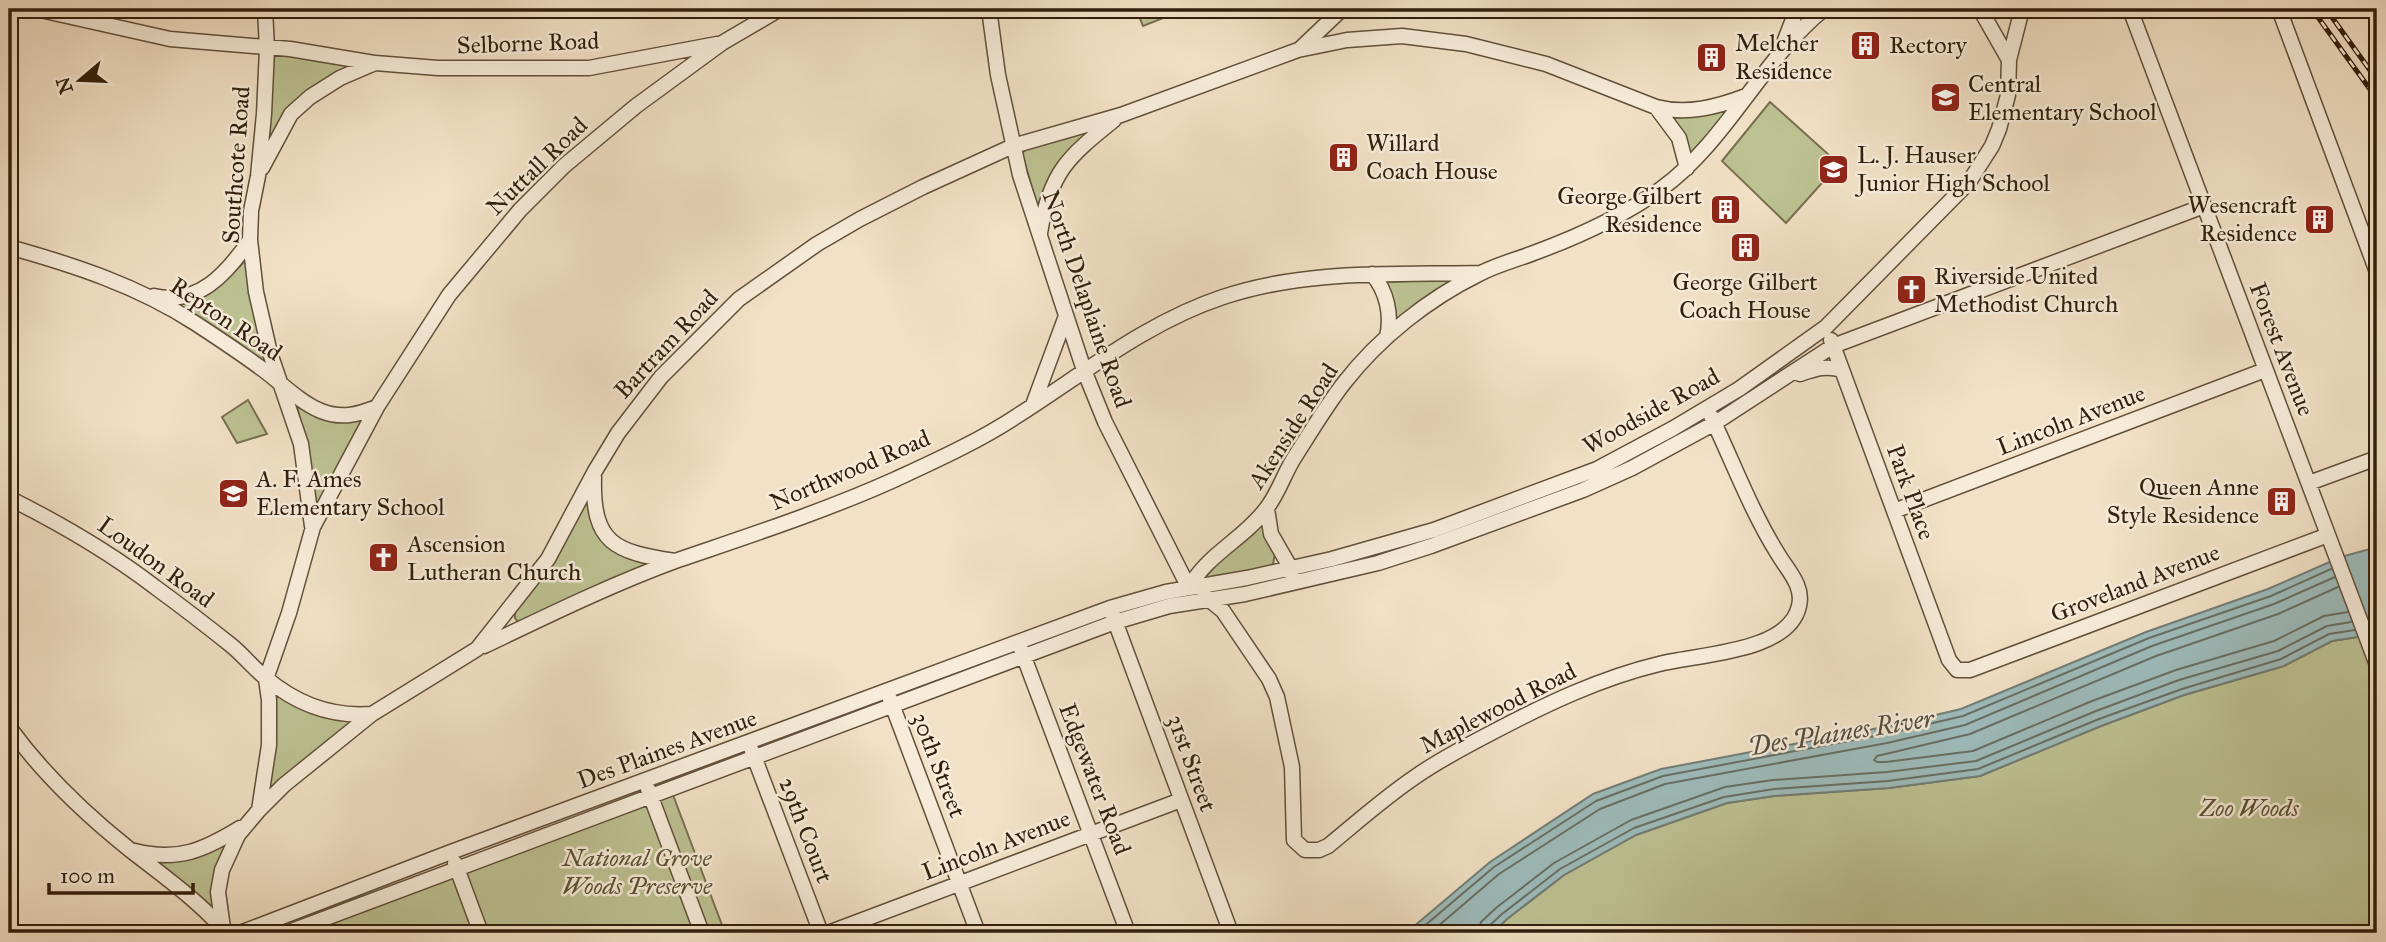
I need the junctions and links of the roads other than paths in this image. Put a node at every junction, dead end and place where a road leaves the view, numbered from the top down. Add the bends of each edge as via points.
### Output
1 (36, 9) edge
2 (265, 9) edge
3 (780, 9) edge
4 (989, 9) edge
5 (1342, 9) edge
6 (1797, 9) edge
7 (1824, 9) edge
8 (1980, 9) edge
9 (2022, 9) edge
10 (2130, 9) edge
11 (2279, 9) edge
12 (722, 43) junction
13 (267, 49) junction
14 (1298, 50) junction
15 (1779, 53) junction
16 (2009, 60) junction
17 (375, 64) junction
18 (1748, 95) junction
19 (1656, 107) junction
20 (1121, 115) junction
21 (1013, 146) junction
22 (1686, 167) junction
23 (258, 176) junction
24 (2204, 206) junction
25 (1039, 235) junction
26 (250, 240) junction
27 (9, 247) edge
28 (2377, 272) edge
29 (1481, 273) junction
30 (1372, 274) junction
31 (149, 295) junction
32 (1066, 316) junction
33 (1826, 327) junction
34 (1387, 337) junction
35 (1833, 346) junction
36 (1084, 370) junction
37 (1842, 370) junction
38 (2265, 370) junction
39 (278, 381) junction
40 (1779, 382) junction
41 (1033, 405) junction
42 (377, 407) junction
43 (1708, 409) junction
44 (1715, 423) junction
45 (2377, 458) edge
46 (594, 471) junction
47 (2309, 483) junction
48 (9, 498) edge
49 (1267, 509) junction
50 (1894, 511) junction
51 (313, 527) junction
52 (2328, 535) junction
53 (677, 561) junction
54 (1290, 568) junction
55 (1298, 582) junction
56 (1189, 588) junction
57 (1212, 600) junction
58 (1110, 608) junction
59 (1115, 622) junction
60 (1018, 642) junction
61 (477, 649) junction
62 (1024, 656) junction
63 (2377, 665) edge
64 (1957, 670) joint
65 (266, 679) junction
66 (888, 691) junction
67 (893, 706) junction
68 (372, 714) junction
69 (9, 727) edge
70 (749, 743) junction
71 (754, 758) junction
72 (645, 781) junction
73 (651, 797) junction
74 (1181, 800) junction
75 (259, 810) junction
76 (247, 824) junction
77 (1091, 833) junction
78 (130, 849) junction
79 (451, 852) junction
80 (457, 869) junction
81 (960, 883) junction
82 (224, 931) edge
83 (240, 933) edge
84 (286, 933) edge
85 (481, 933) edge
86 (702, 933) edge
87 (821, 933) edge
88 (828, 933) edge
89 (978, 933) edge
90 (1128, 933) edge
91 (1231, 933) edge

1 - 13 street, Selborne Road via 170,39
2 - 13 street, Southcote Road
3 - 12 street, Nuttall Road
4 - 21 street, North Delaplaine Road
5 - 14 street
6 - 15 street, Akenside Road
7 - 15 street, Akenside Road
8 - 16 street
9 - 16 street, Woodside Road
10 - 24 street, Forest Avenue
11 - 28 street
12 - 17 street, Selborne Road via 589,68
12 - 42 street, Nuttall Road via 572,158 520,211 449,295
13 - 17 street, Selborne Road
13 - 23 street, Southcote Road
14 - 19 street via 1402,36 1466,44 1546,64
14 - 20 street
15 - 18 street, Akenside Road
16 - 33 street, Woodside Road via 2003,114 1992,146 1975,173
17 - 23 street, Selborne Road via 341,78 291,114
18 - 19 street via 1697,109
18 - 22 street, Akenside Road
19 - 22 street via 1679,138
20 - 21 street, Bartram Road
20 - 25 street via 1061,168
21 - 25 street, North Delaplaine Road
21 - 46 street, Bartram Road via 860,219 739,299 661,377
22 - 29 street, Akenside Road via 1635,206 1587,232
23 - 26 street, Southcote Road
24 - 35 street, Woodside Road
24 - 38 street, Forest Avenue
25 - 32 street, North Delaplaine Road
26 - 31 street, Repton Road via 233,265 207,287 171,298
26 - 39 street, Southcote Road via 256,292
27 - 31 street, Repton Road via 58,260
29 - 30 street, Northwood Road
29 - 34 street, Akenside Road
30 - 34 street via 1388,306
30 - 36 street, Northwood Road via 1286,280 1222,297 1152,329
31 - 39 street, Repton Road
32 - 36 street, North Delaplaine Road
32 - 41 street
33 - 35 street, Park Place
33 - 43 street, Woodside Road
34 - 49 street, Akenside Road via 1344,383 1292,461
35 - 37 street, Park Place
35 - 40 street, Woodside Road
36 - 41 street, Northwood Road
36 - 56 street, North Delaplaine Road via 1105,422
37 - 40 street via 1818,368
37 - 50 street, Park Place
38 - 47 street, Forest Avenue
38 - 50 street, Lincoln Avenue
39 - 42 street via 314,408 330,414 353,416
39 - 51 street, Southcote Road via 301,444
40 - 44 street, Woodside Road
41 - 53 street, Northwood Road via 999,428 892,481
42 - 51 street, Nuttall Road
43 - 44 street, Maplewood Road
43 - 54 street, Woodside Road via 1597,469 1491,510 1398,541
44 - 55 street, Woodside Road via 1583,490 1432,547
44 - 57 street, Maplewood Road via 1766,536 1798,586 1799,606 1791,624 1761,642 1615,677 1520,718 1414,777 1319,850 1305,850 1294,840 1292,767 1269,679
45 - 47 street
46 - 53 street via 596,512 609,540 628,551
46 - 61 street, Bartram Road via 548,559
47 - 52 street, Forest Avenue
48 - 65 street, Loudon Road via 66,526 155,586
49 - 54 street, Akenside Road via 1271,534
49 - 56 street, Akenside Road via 1197,573
50 - 64 street, Park Place
51 - 65 street, Nuttall Road
52 - 63 street, Forest Avenue
52 - 64 street, Groveland Avenue via 1970,670
53 - 61 street, Northwood Road
54 - 55 street, Akenside Road
54 - 56 street, Woodside Road
55 - 57 street, Woodside Road
56 - 57 street, Maplewood Road
56 - 58 street, Woodside Road
57 - 59 street, Woodside Road via 1169,606
58 - 59 street, 31st Street
58 - 60 street, Des Plaines Avenue
59 - 62 street, Des Plaines Avenue
59 - 74 street, 31st Street
60 - 62 street, Edgewater Road
60 - 66 street, Des Plaines Avenue
61 - 68 street, Bartram Road
62 - 67 street, Des Plaines Avenue
62 - 77 street, Edgewater Road
65 - 68 street via 317,708
65 - 75 street, Nuttall Road via 269,745
66 - 67 street, 30th Street
66 - 70 street, Des Plaines Avenue
67 - 71 street, Des Plaines Avenue
67 - 81 street, 30th Street
68 - 75 street, Bartram Road
69 - 78 street via 33,760
70 - 71 street, 29th Court
70 - 72 street, Des Plaines Avenue
71 - 73 street, Des Plaines Avenue
71 - 87 street, 29th Court
72 - 73 street
72 - 79 street, Des Plaines Avenue
73 - 80 street, Des Plaines Avenue
73 - 86 street
74 - 77 street, Lincoln Avenue
74 - 91 street, 31st Street
75 - 76 street, Bartram Road
76 - 78 street via 187,854 158,855
76 - 82 street, Bartram Road via 219,882
77 - 81 street, Lincoln Avenue
77 - 90 street, Edgewater Road
78 - 82 street via 197,901
79 - 80 street
79 - 83 street, Des Plaines Avenue
80 - 84 street, Des Plaines Avenue
80 - 85 street
81 - 88 street, Lincoln Avenue
81 - 89 street, 30th Street

